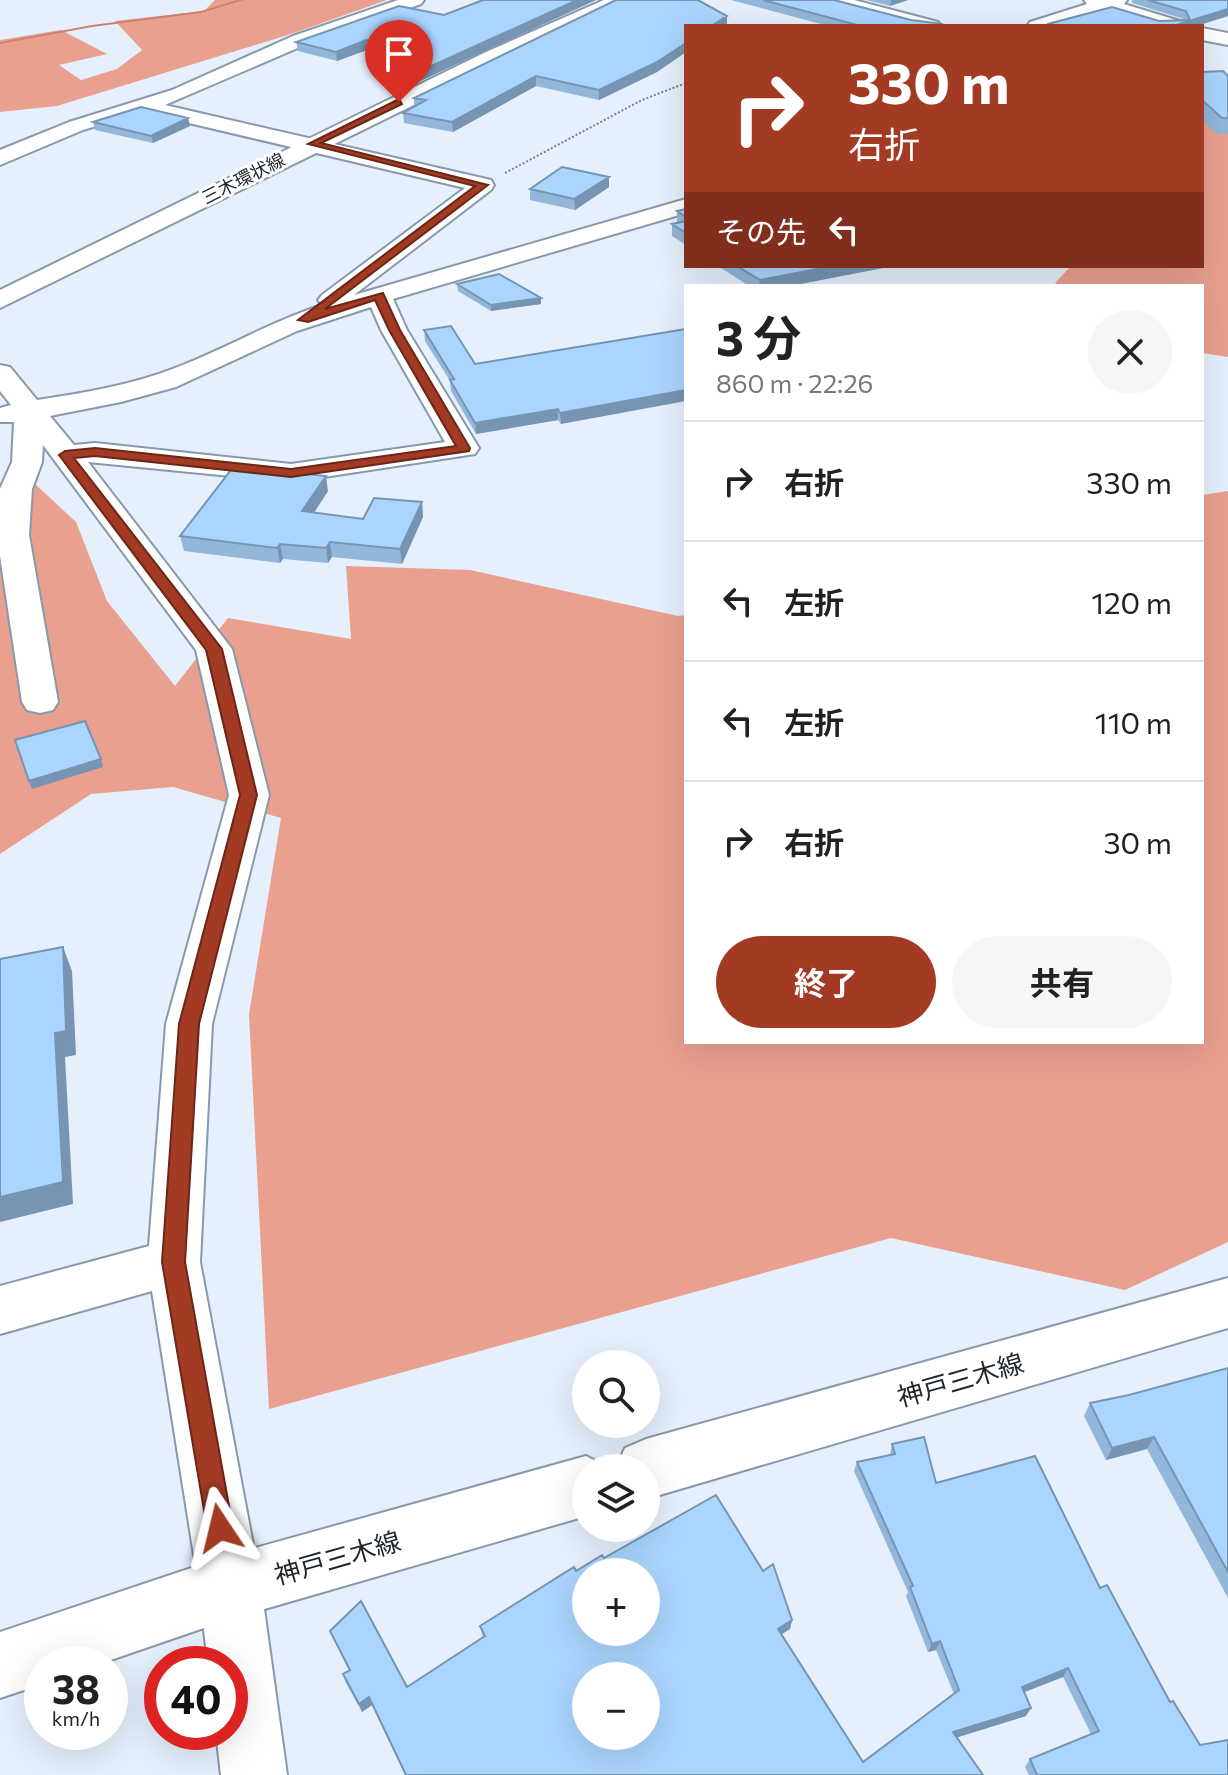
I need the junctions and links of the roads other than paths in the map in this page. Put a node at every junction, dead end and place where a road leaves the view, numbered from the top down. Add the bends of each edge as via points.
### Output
1 (415, 0) edge
2 (619, 0) edge
3 (834, 0) edge
4 (1105, 1) edge
5 (924, 24) edge
6 (1042, 24) edge
7 (1171, 24) edge
8 (1204, 34) edge
9 (1228, 39) edge
10 (143, 106) junction
11 (312, 144) junction
12 (0, 158) edge
13 (684, 207) edge
14 (379, 296) junction
15 (0, 300) edge
16 (304, 320) junction
17 (0, 373) edge
18 (14, 413) edge
19 (65, 455) junction
20 (40, 702) dead end
21 (174, 1262) junction
22 (1228, 1303) edge
23 (0, 1310) edge
24 (660, 1465) edge
25 (572, 1490) edge
26 (230, 1587) junction
27 (0, 1665) edge
28 (254, 1775) edge

1 - 10 street via 300,40
2 - 11 main road, 三木環状線
3 - 5 street
4 - 6 street
4 - 7 street
8 - 9 street
10 - 11 street
10 - 12 street via 76,126
11 - 15 main road, 三木環状線
11 - 16 street via 483,185
13 - 14 street
14 - 16 street
14 - 19 street via 464,448 291,473 95,452
16 - 18 street via 260,335 188,373 105,399
17 - 18 street
18 - 19 street
18 - 20 street via 27,462 16,489 13,535
19 - 21 street via 214,649 249,795 189,1024
21 - 23 street
21 - 26 street
22 - 24 main road, 神戸三木線
25 - 26 main road, 神戸三木線
26 - 27 main road, 神戸三木線
26 - 28 street

